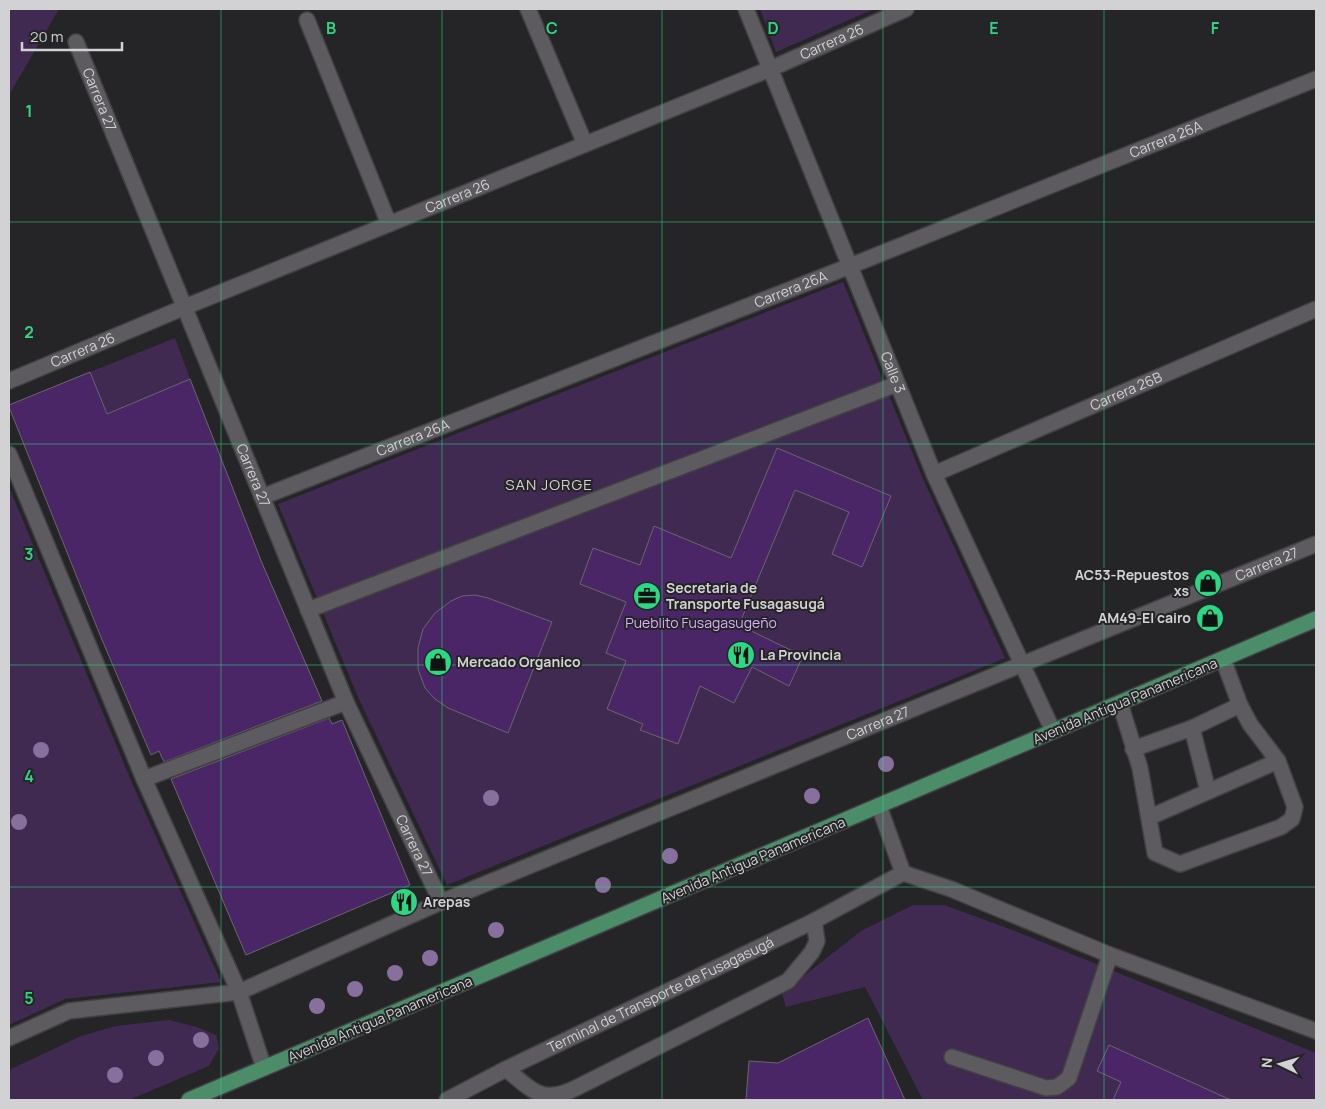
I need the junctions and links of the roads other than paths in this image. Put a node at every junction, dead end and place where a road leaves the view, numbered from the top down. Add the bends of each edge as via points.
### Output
1 (528, 9) edge
2 (746, 9) edge
3 (906, 9) edge
4 (307, 20) dead end
5 (76, 42) dead end
6 (770, 69) junction
7 (1316, 79) edge
8 (585, 144) junction
9 (389, 224) junction
10 (850, 266) junction
11 (185, 307) junction
12 (1316, 309) edge
13 (9, 381) edge
14 (897, 384) junction
15 (9, 454) edge
16 (934, 474) junction
17 (262, 497) junction
18 (1316, 544) edge
19 (308, 610) junction
20 (1316, 619) edge
21 (1223, 659) junction
22 (1022, 665) junction
23 (346, 702) junction
24 (1120, 703) junction
25 (1240, 705) junction
26 (1192, 728) junction
27 (1053, 731) junction
28 (1133, 749) junction
29 (1278, 761) junction
30 (144, 779) junction
31 (1208, 791) junction
32 (879, 806) junction
33 (1150, 817) junction
34 (903, 873) junction
35 (441, 902) junction
36 (814, 921) junction
37 (1110, 955) junction
38 (239, 992) junction
39 (1316, 1031) edge
40 (9, 1038) edge
41 (952, 1057) dead end
42 (264, 1068) junction
43 (506, 1069) junction
44 (189, 1100) edge
45 (447, 1100) edge

1 - 8 street
2 - 6 street, Calle 3
3 - 6 street, Carrera 26
4 - 9 street
5 - 11 street, Carrera 27
6 - 8 street, Carrera 26
6 - 10 street, Calle 3
7 - 10 street, Carrera 26A
8 - 9 street, Carrera 26
9 - 11 street, Carrera 26
10 - 14 street, Calle 3
10 - 17 street, Carrera 26A
11 - 13 street, Carrera 26
11 - 17 street, Carrera 27
12 - 16 street, Carrera 26B
14 - 16 street, Calle 3
14 - 19 street
15 - 30 street
16 - 22 street, Calle 3
17 - 19 street, Carrera 27
18 - 22 street, Carrera 27
19 - 23 street, Carrera 27
20 - 21 main road, Avenida Antigua Panamericana
21 - 24 main road, Avenida Antigua Panamericana
21 - 25 street
22 - 27 street, Calle 3
22 - 35 street, Carrera 27
23 - 30 street
23 - 35 street, Carrera 27
24 - 27 main road, Avenida Antigua Panamericana
24 - 28 street
25 - 26 street
25 - 29 street
26 - 28 street
26 - 31 street
27 - 32 main road, Avenida Antigua Panamericana
28 - 33 street
29 - 31 street
29 - 33 street via 1295,807 1292,819 1280,827 1180,864 1156,853
30 - 38 street
31 - 33 street
32 - 34 street
32 - 42 main road, Avenida Antigua Panamericana
34 - 36 street, Terminal de Transporte de Fusagasugá
34 - 37 street via 951,889
35 - 38 street, Carrera 27
36 - 43 street, Terminal de Transporte de Fusagasugá
36 - 43 street via 817,941 788,981 562,1096 546,1096 531,1090
37 - 39 street
37 - 41 street via 1069,1078 1057,1087 1046,1088
38 - 40 street, Carrera 27 via 70,1011
38 - 42 street
42 - 44 main road, Avenida Antigua Panamericana
43 - 45 street, Terminal de Transporte de Fusagasugá

